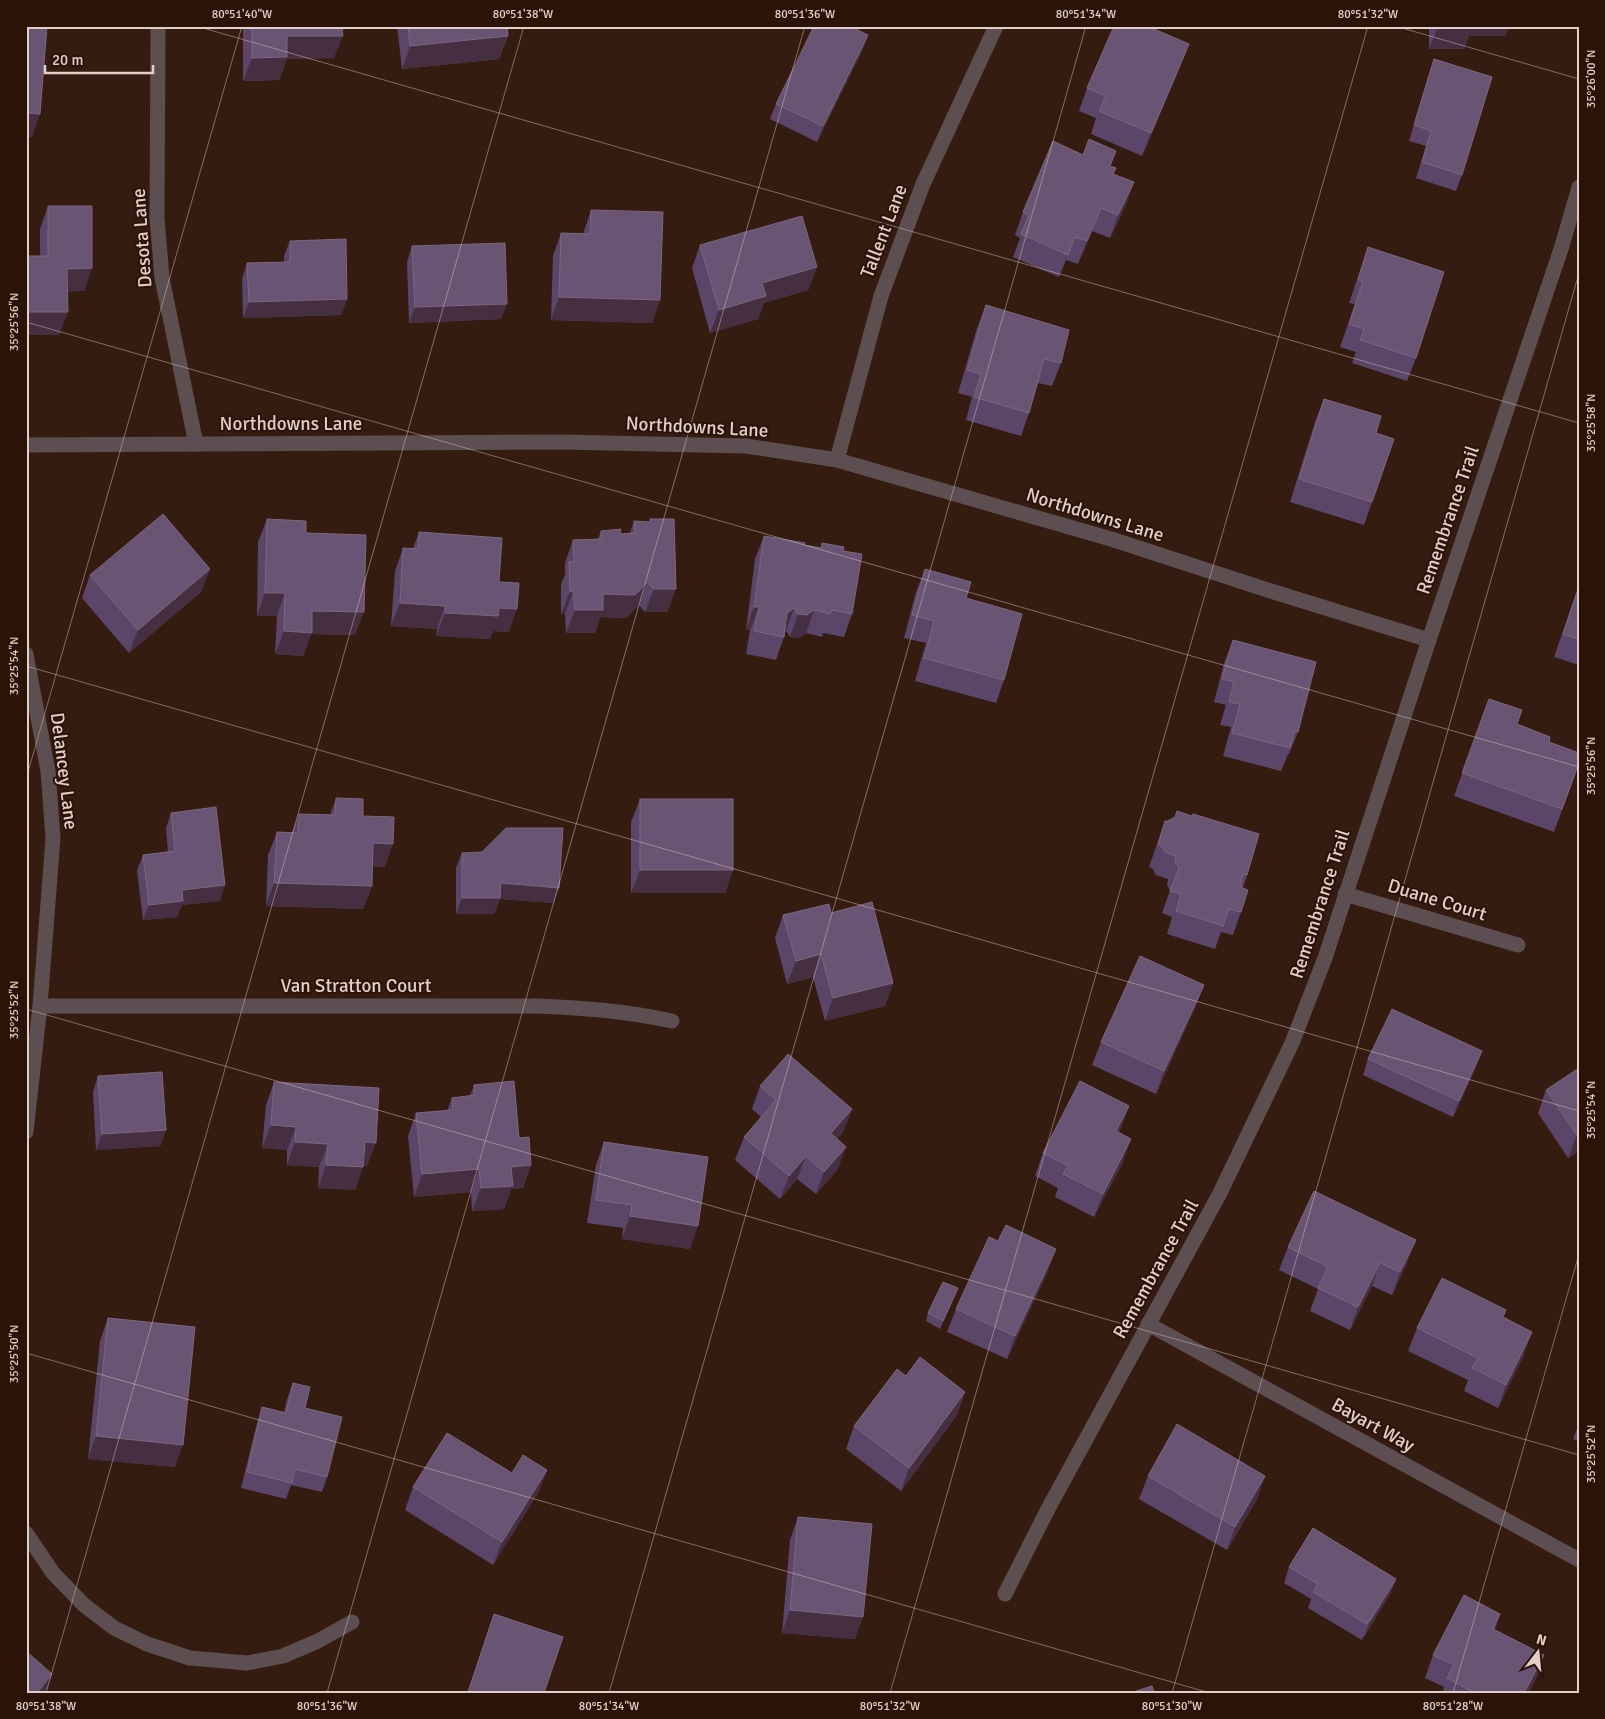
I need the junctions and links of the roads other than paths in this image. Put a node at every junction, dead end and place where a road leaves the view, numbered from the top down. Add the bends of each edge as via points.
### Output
1 (158, 26) edge
2 (996, 26) edge
3 (1579, 187) edge
4 (196, 444) junction
5 (26, 445) edge
6 (837, 460) junction
7 (1429, 640) junction
8 (26, 654) edge
9 (1345, 894) junction
10 (1518, 945) dead end
11 (40, 1006) junction
12 (672, 1021) dead end
13 (26, 1132) edge
14 (1148, 1324) junction
15 (26, 1533) edge
16 (1579, 1560) edge
17 (1005, 1594) dead end
18 (352, 1622) dead end

1 - 4 street, Desota Lane via 157,218 162,278
2 - 6 street, Tallent Lane via 923,184 881,296
3 - 7 street, Remembrance Trail
4 - 5 street, Northdowns Lane
4 - 6 street, Northdowns Lane via 561,442 746,446
6 - 7 street, Northdowns Lane via 1112,539
7 - 9 street, Remembrance Trail
8 - 11 street, Delancey Lane via 48,771 53,838
9 - 10 street, Duane Court
9 - 14 street, Remembrance Trail via 1325,958 1292,1043 1220,1193
11 - 12 street, Van Stratton Court via 538,1006 635,1013
11 - 13 street, Delancey Lane
14 - 16 street, Bayart Way
14 - 17 street, Remembrance Trail
15 - 18 street via 53,1573 106,1622 147,1644 190,1658 247,1663 283,1656

